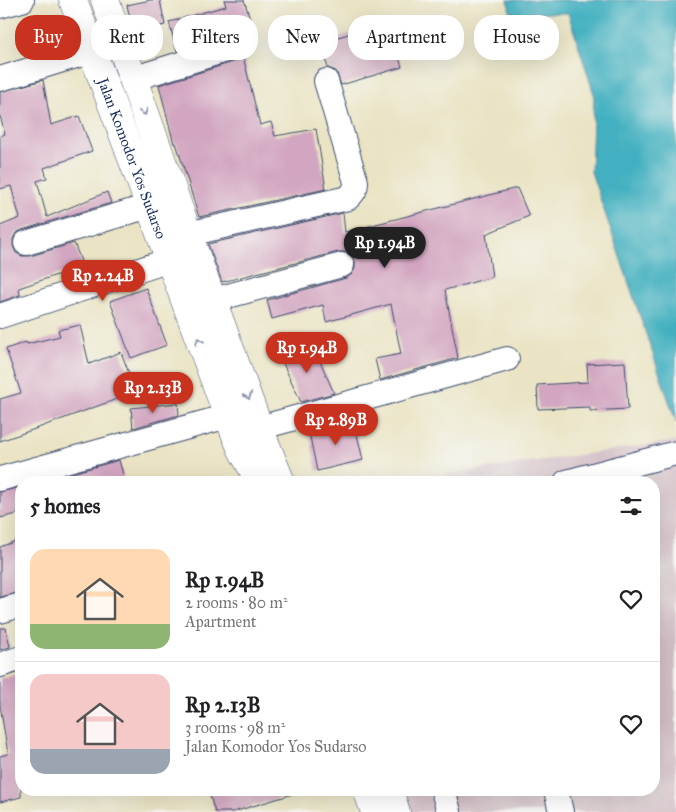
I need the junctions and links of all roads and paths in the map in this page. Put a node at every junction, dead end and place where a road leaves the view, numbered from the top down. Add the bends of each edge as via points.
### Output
1 (22, 0) edge
2 (73, 0) edge
3 (105, 0) edge
4 (0, 6) edge
5 (91, 48) edge
6 (91, 51) edge
7 (95, 60) edge
8 (193, 60) edge
9 (0, 79) edge
10 (132, 79) junction
11 (326, 81) dead end
12 (139, 209) junction
13 (26, 243) dead end
14 (191, 243) junction
15 (169, 260) junction
16 (342, 265) dead end
17 (213, 300) junction
18 (0, 316) edge
19 (507, 359) dead end
20 (228, 416) junction
21 (259, 428) junction
22 (676, 453) edge
23 (257, 476) edge
24 (279, 476) edge
25 (589, 476) edge
26 (0, 479) edge
27 (15, 607) edge
28 (0, 611) edge
29 (15, 660) edge
30 (0, 664) edge
31 (369, 796) edge
32 (391, 796) edge
33 (445, 796) edge
34 (558, 796) edge
35 (374, 812) edge
36 (396, 812) edge
37 (449, 812) edge
38 (562, 812) edge

1 - 4 street
2 - 5 highway, Jalan Komodor Yos Sudarso
3 - 10 highway
6 - 9 street
7 - 12 highway, Jalan Komodor Yos Sudarso
8 - 10 street
10 -> 14 highway
11 - 14 street via 356,182 352,194 348,198
12 - 13 street
12 - 15 highway, Jalan Komodor Yos Sudarso
14 - 15 street
14 - 17 highway
15 - 18 street
20 -> 15 highway, Jalan Komodor Yos Sudarso
16 - 17 street
17 -> 21 highway
19 - 21 street
20 - 23 highway, Jalan Komodor Yos Sudarso
20 - 26 street
21 - 24 highway
22 - 25 street
27 - 28 street
29 - 30 street
31 - 35 highway
32 - 36 highway
33 - 37 street
34 - 38 street

